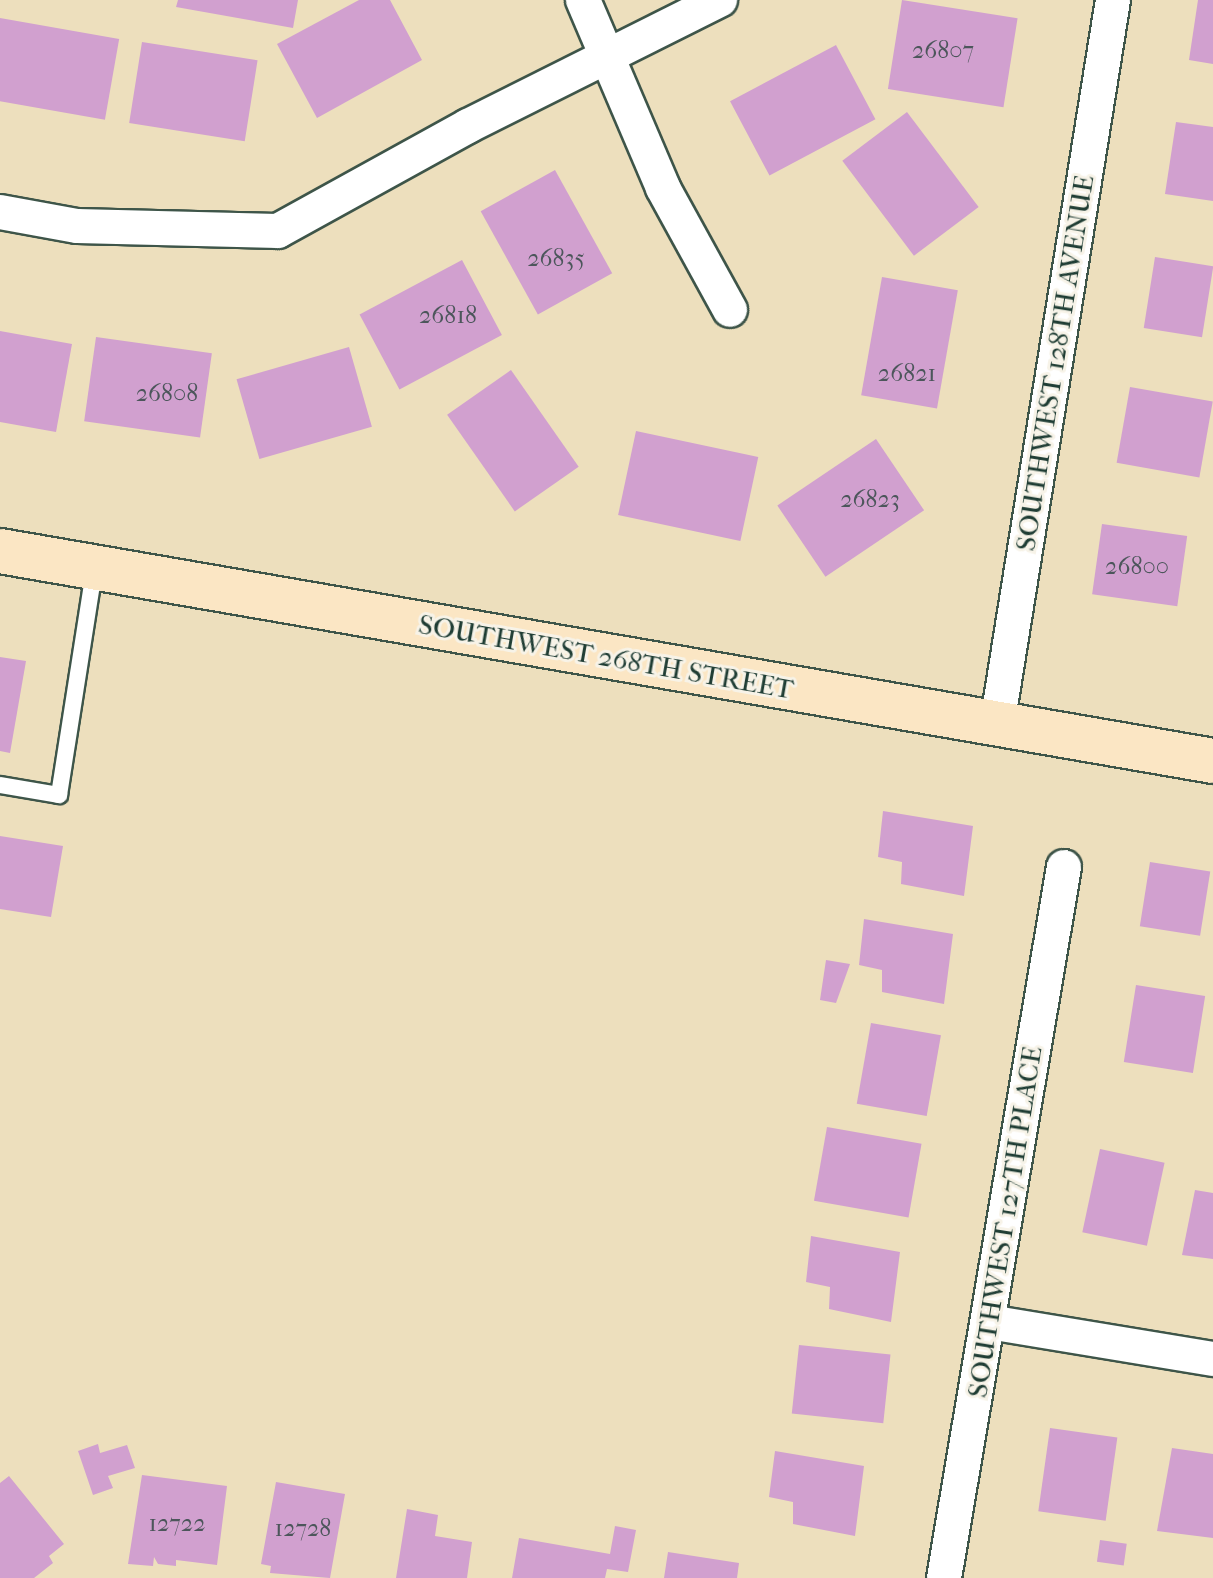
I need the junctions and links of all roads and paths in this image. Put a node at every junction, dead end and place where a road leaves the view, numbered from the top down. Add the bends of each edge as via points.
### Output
1 (583, 0) edge
2 (720, 0) edge
3 (1113, 0) edge
4 (604, 57) junction
5 (0, 212) edge
6 (730, 310) dead end
7 (0, 551) edge
8 (94, 567) junction
9 (997, 725) junction
10 (1213, 761) edge
11 (0, 785) edge
12 (1064, 867) dead end
13 (989, 1322) junction
14 (1213, 1359) edge
15 (944, 1578) edge

1 - 4 street
2 - 4 street
3 - 9 street, SOUTHWEST 128TH AVENUE
4 - 5 street via 278,231 77,226
4 - 6 street via 663,188
7 - 8 main road, SOUTHWEST 268TH STREET
8 - 9 main road, SOUTHWEST 268TH STREET
8 - 11 lane via 59,795
9 - 10 main road, SOUTHWEST 268TH STREET
12 - 13 street, SOUTHWEST 127TH PLACE
13 - 14 street
13 - 15 street, SOUTHWEST 127TH PLACE

